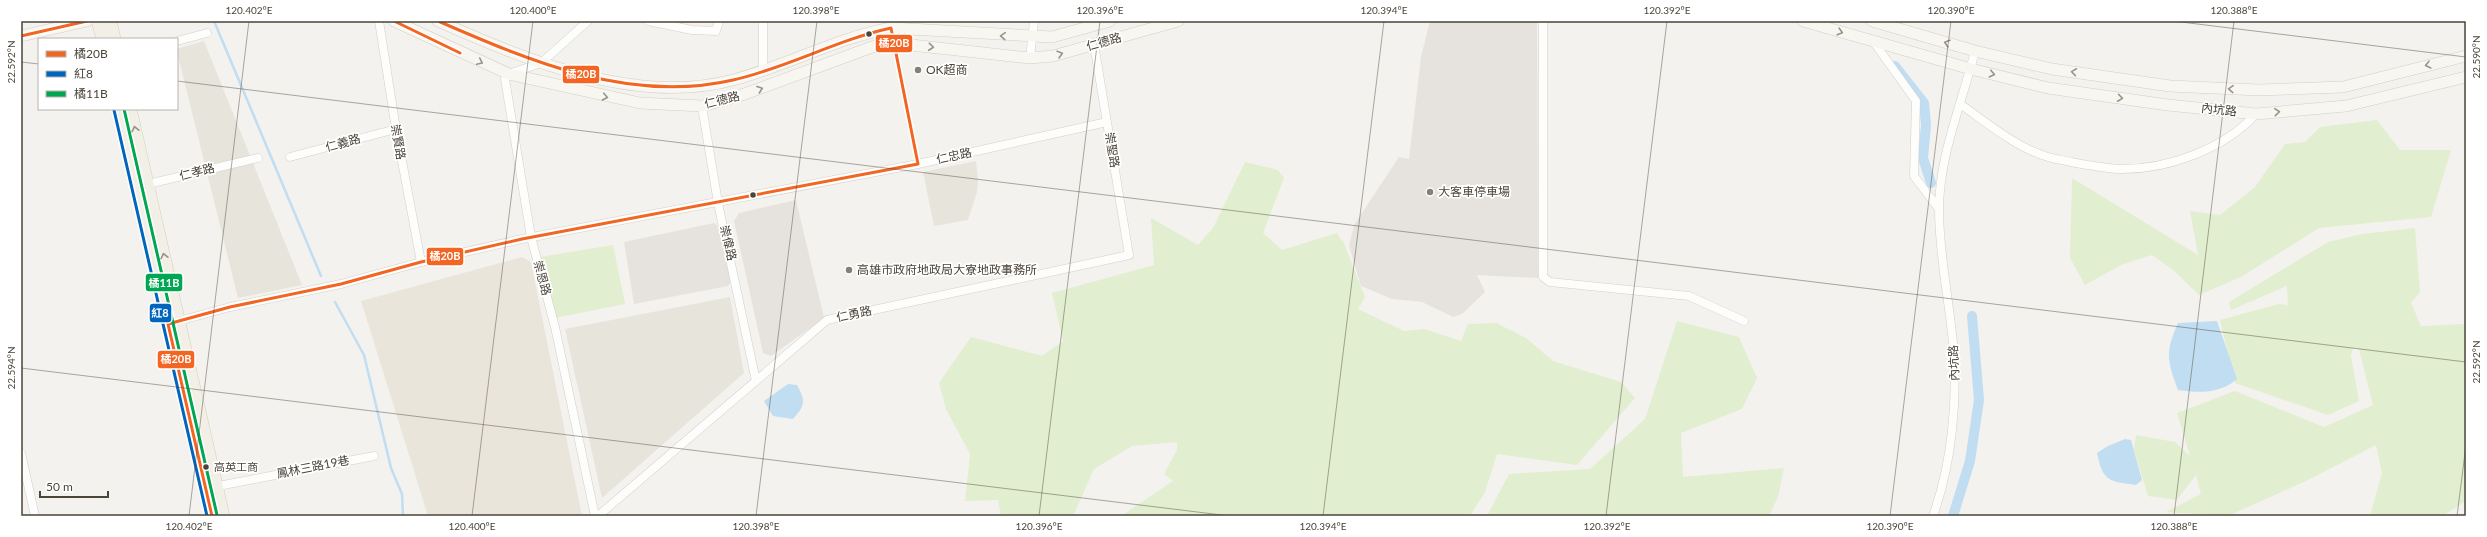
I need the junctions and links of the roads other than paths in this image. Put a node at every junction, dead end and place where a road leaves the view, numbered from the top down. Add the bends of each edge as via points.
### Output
1 (87, 21) edge
2 (98, 21) edge
3 (110, 21) edge
4 (379, 21) edge
5 (394, 21) edge
6 (438, 21) edge
7 (588, 21) edge
8 (648, 21) edge
9 (719, 21) edge
10 (763, 21) edge
11 (1034, 21) edge
12 (1110, 21) edge
13 (1178, 21) edge
14 (1543, 21) edge
15 (1803, 21) edge
16 (1872, 21) edge
17 (1819, 23) edge
18 (207, 33) dead end
19 (21, 36) edge
20 (103, 38) edge
21 (114, 38) edge
22 (1033, 38) junction
23 (1873, 41) junction
24 (178, 42) edge
25 (1094, 44) junction
26 (1975, 51) junction
27 (2466, 56) edge
28 (1030, 58) junction
29 (542, 63) junction
30 (763, 69) junction
31 (1971, 69) junction
32 (509, 74) junction
33 (2466, 77) edge
34 (1960, 104) junction
35 (702, 106) junction
36 (119, 110) edge
37 (130, 110) edge
38 (2256, 114) junction
39 (1107, 122) junction
40 (396, 129) junction
41 (290, 157) dead end
42 (258, 158) dead end
43 (143, 186) junction
44 (718, 203) junction
45 (1939, 209) junction
46 (531, 237) junction
47 (1129, 256) joint
48 (421, 262) junction
49 (1744, 321) dead end
50 (173, 323) junction
51 (756, 381) junction
52 (21, 453) edge
53 (374, 456) dead end
54 (211, 488) junction
55 (35, 516) edge
56 (212, 516) edge
57 (223, 516) edge
58 (597, 516) edge
59 (1933, 516) edge

1 - 19 street
2 - 20 main road
3 - 21 main road
4 - 40 street, 崇賢路
5 -> 32 street, 仁德路
6 - 29 street, 仁德路 via 491,45
7 - 29 street
8 - 9 street via 692,30 716,31
10 - 30 street
11 - 22 street
12 - 22 street, 仁德路 via 1052,37
13 - 25 street, 仁德路
14 - 49 street via 1543,277 1550,282 1689,296
15 - 17 street, 內坑路
26 -> 16 street, 內坑路
17 -> 23 street, 內坑路
18 - 24 street
22 - 28 street
22 -> 30 street, 仁德路 via 891,28 867,32
23 - 31 street, 內坑路
23 - 45 street via 1916,101 1914,176
28 -> 25 street, 仁德路 via 1053,56
25 - 39 street, 崇聖路
27 -> 26 street, 內坑路 via 2343,87 2259,90 2170,86 2052,69
26 - 31 street, 內坑路
35 -> 28 street, 仁德路 via 739,96 872,47 893,43
29 - 30 street, 仁德路 via 641,86 698,88 734,80
29 - 32 street
31 - 34 street, 內坑路
31 -> 38 street, 內坑路 via 2048,88
32 -> 35 street, 仁德路 via 640,103
32 - 46 street, 崇恩路 via 505,79
38 -> 33 street, 內坑路 via 2346,106
34 - 38 street via 2011,139 2044,156 2094,167 2119,169 2167,162 2201,151 2229,138
34 - 45 street, 內坑路 via 1944,168
35 - 44 street, 崇偉路
36 - 43 main road
43 -> 37 main road
39 - 44 street, 仁忠路 via 918,164
39 - 47 street, 崇聖路
40 - 41 street, 仁義路
40 - 48 street, 崇賢路
42 - 43 street, 仁孝路
43 - 50 main road
44 - 46 street, 仁忠路
44 - 51 street, 崇偉路
45 - 59 street, 內坑路 via 1953,342 1954,389 1947,463
46 - 48 street, 仁忠路
46 - 58 street, 崇恩路 via 555,327
47 - 51 street, 仁勇路 via 827,320
48 - 50 street, 仁忠路 via 341,284 230,307
50 - 54 main road
51 - 58 street, 仁勇路
52 - 55 street
53 - 54 street, 鳳林三路19巷
54 - 56 main road
54 - 57 main road

